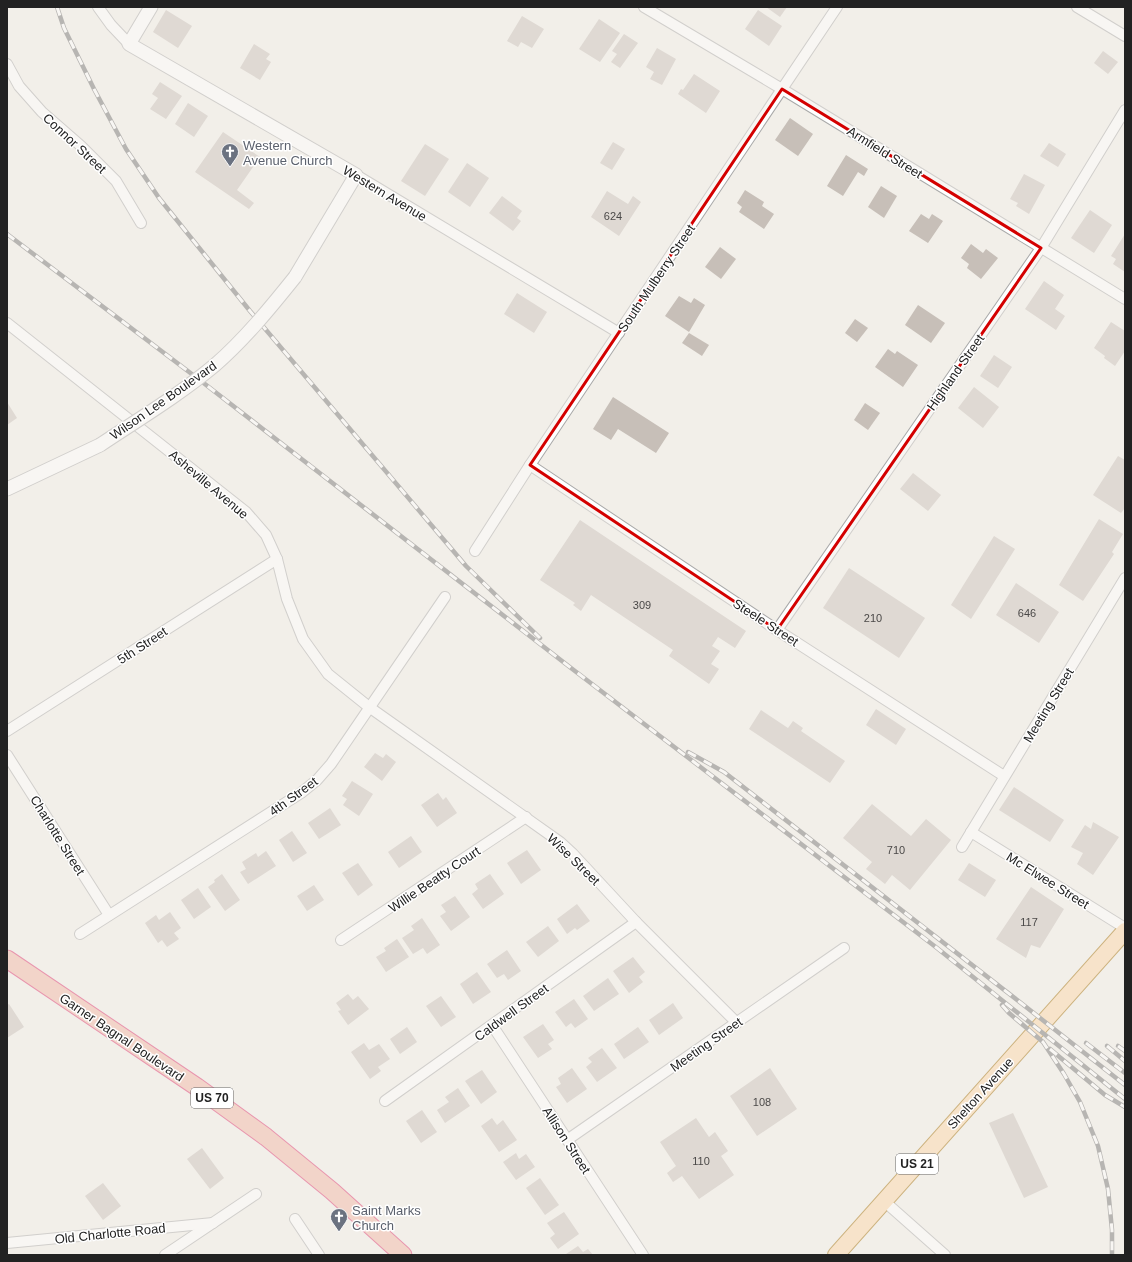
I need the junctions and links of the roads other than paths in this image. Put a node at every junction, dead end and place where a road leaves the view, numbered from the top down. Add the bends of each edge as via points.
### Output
1 (98, 7) edge
2 (151, 7) edge
3 (644, 7) edge
4 (837, 7) edge
5 (1077, 7) edge
6 (1125, 36) edge
7 (129, 44) junction
8 (7, 64) edge
9 (782, 89) junction
10 (1125, 110) edge
11 (356, 175) junction
12 (141, 223) dead end
13 (1041, 248) junction
14 (1125, 299) edge
15 (7, 323) edge
16 (619, 333) junction
17 (530, 465) junction
18 (7, 489) edge
19 (475, 551) dead end
20 (277, 559) junction
21 (1125, 578) edge
22 (444, 596) dead end
23 (777, 630) junction
24 (369, 707) junction
25 (7, 731) edge
26 (7, 755) edge
27 (1004, 776) junction
28 (526, 817) junction
29 (971, 832) junction
30 (962, 847) dead end
31 (109, 915) junction
32 (636, 922) junction
33 (1125, 930) edge
34 (80, 934) dead end
35 (341, 940) dead end
36 (844, 948) dead end
37 (7, 959) edge
38 (737, 1024) junction
39 (492, 1025) junction
40 (384, 1101) dead end
41 (567, 1140) junction
42 (256, 1194) dead end
43 (884, 1201) junction
44 (295, 1218) dead end
45 (213, 1223) junction
46 (7, 1243) edge
47 (165, 1255) edge
48 (320, 1255) edge
49 (403, 1255) edge
50 (643, 1255) edge
51 (836, 1255) edge
52 (945, 1255) edge

1 - 7 street, Western Avenue
2 - 7 street
3 - 9 street, Armfield Street
4 - 9 street, South Mulberry Street
5 - 6 street
7 - 11 street, Western Avenue
8 - 12 street, Connor Street via 19,86 42,112 116,181
9 - 13 street, Armfield Street
9 - 16 street, South Mulberry Street
10 - 13 street, Highland Street
11 - 16 street, Western Avenue
11 - 18 street, Wilson Lee Boulevard, bridge via 295,277 235,346 215,365 100,445
13 - 14 street, Armfield Street
13 - 23 street, Highland Street
15 - 20 street, Asheville Avenue via 246,512 266,535
16 - 17 street, South Mulberry Street
17 - 19 street, South Mulberry Street
17 - 23 street, Steele Street
20 - 24 street, Asheville Avenue via 287,599 303,639 328,674
20 - 25 street, 5th Street
21 - 27 street, Meeting Street
22 - 24 street, 4th Street
23 - 27 street, Steele Street
24 - 28 street, Wise Street
24 - 31 street, 4th Street via 331,764 301,793
26 - 31 street, Charlotte Street
27 - 29 street, Meeting Street
28 - 32 street, Wise Street via 569,850
28 - 35 street, Willie Beatty Court
29 - 30 street, Meeting Street
29 - 33 street, Mc Elwee Street
31 - 34 street, 4th Street
32 - 38 street, Wise Street
32 - 39 street, Caldwell Street
33 - 43 main road, Shelton Avenue / US 21
36 - 38 street, Meeting Street
37 - 49 highway, Garner Bagnal Boulevard / US 70 via 197,1087 266,1137 332,1191
38 - 41 street, Meeting Street
39 - 40 street, Caldwell Street
39 - 41 street, Allison Street
41 - 50 street, Allison Street
42 - 45 street
43 - 51 main road, Shelton Avenue / US 21
43 - 52 street
44 - 48 street
45 - 46 street, Old Charlotte Road
45 - 47 street

